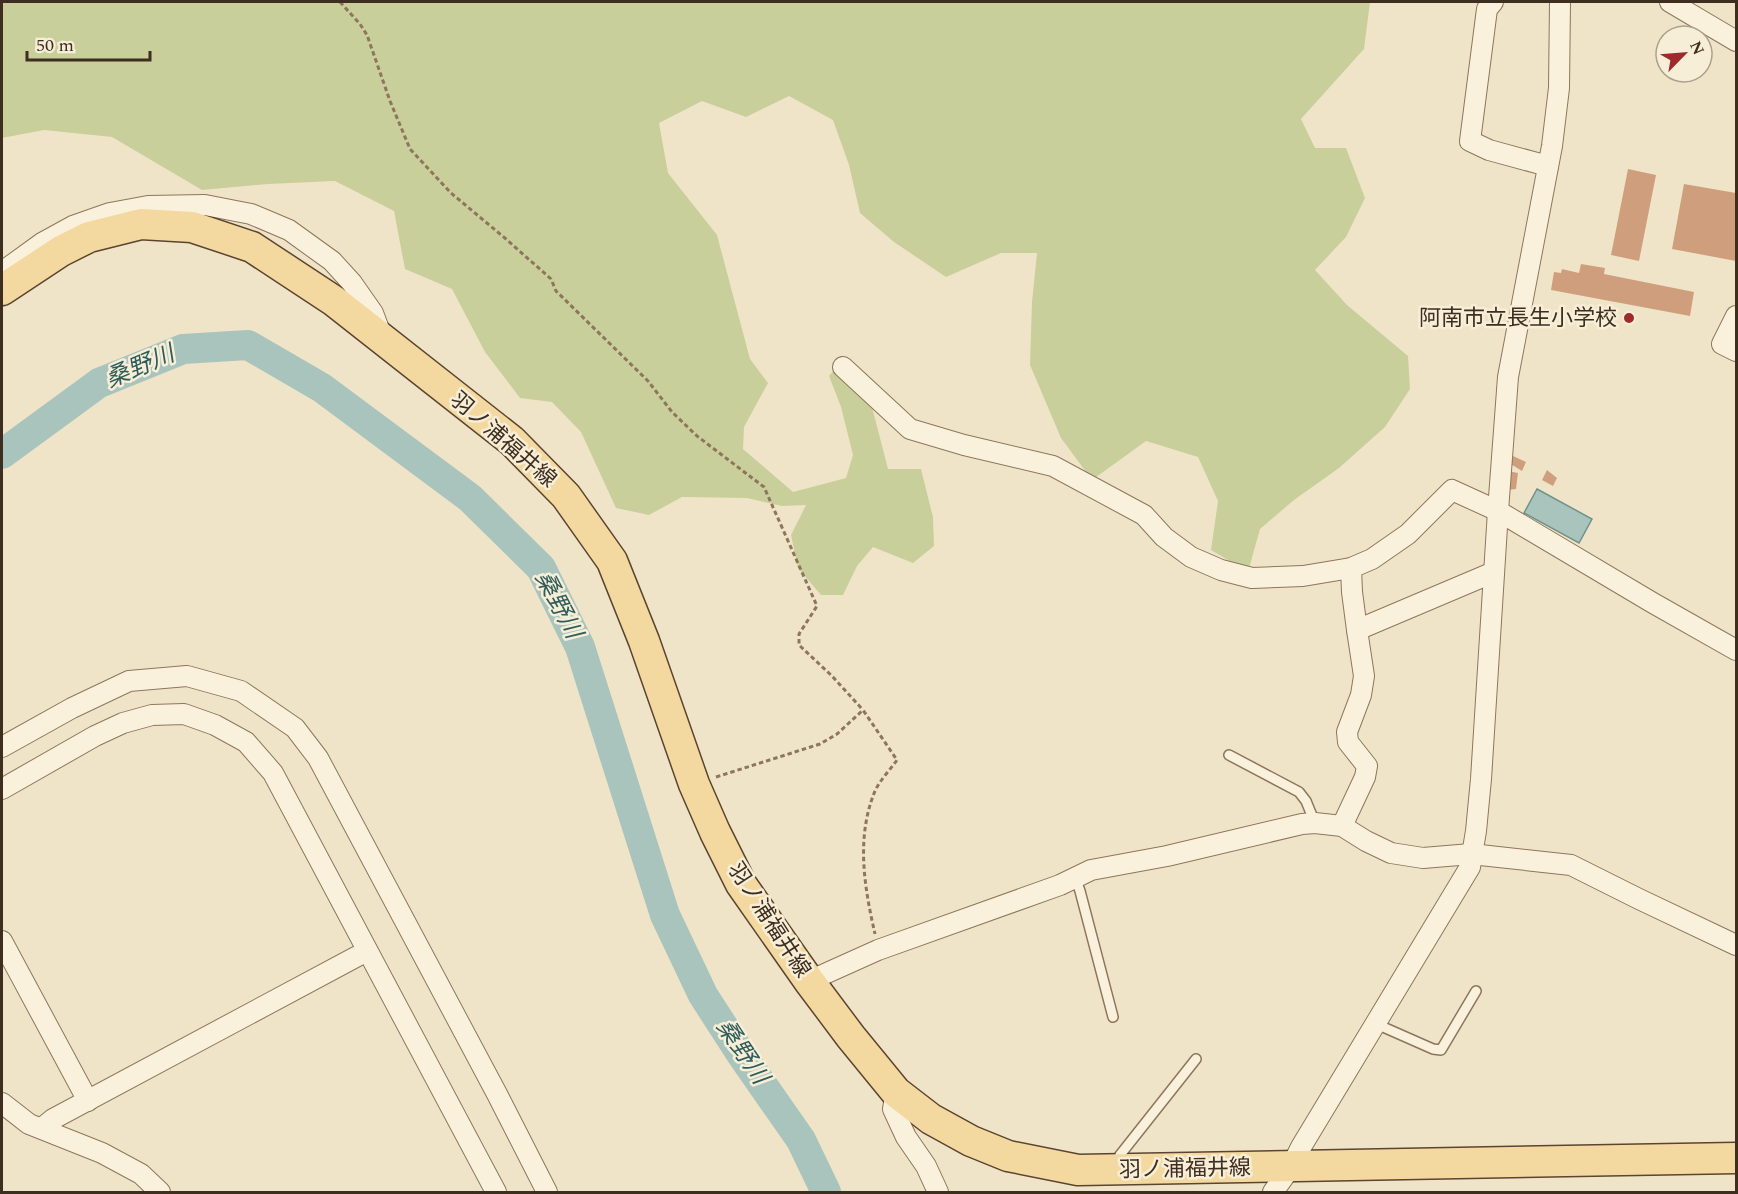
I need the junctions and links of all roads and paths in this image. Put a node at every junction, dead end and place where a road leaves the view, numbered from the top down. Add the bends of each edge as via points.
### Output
1 (340, 2) edge
2 (1493, 2) edge
3 (1560, 2) edge
4 (1670, 2) edge
5 (1737, 41) edge
6 (1548, 166) junction
7 (2, 284) edge
8 (1737, 316) edge
9 (1737, 351) edge
10 (843, 367) dead end
11 (1498, 511) junction
12 (1351, 568) junction
13 (1494, 572) junction
14 (1357, 630) junction
15 (1737, 650) edge
16 (863, 710) junction
17 (2, 747) edge
18 (1229, 755) dead end
19 (694, 784) junction
20 (2, 789) edge
21 (1315, 823) junction
22 (1342, 826) junction
23 (1471, 854) junction
24 (1075, 877) junction
25 (2, 941) edge
26 (1737, 945) edge
27 (878, 950) junction
28 (367, 951) junction
29 (809, 981) junction
30 (1476, 991) dead end
31 (1113, 1017) dead end
32 (1374, 1023) junction
33 (1196, 1059) dead end
34 (896, 1092) junction
35 (88, 1101) junction
36 (2, 1103) edge
37 (42, 1128) junction
38 (1737, 1158) edge
39 (1291, 1167) junction
40 (1115, 1169) junction
41 (160, 1192) edge
42 (496, 1192) edge
43 (547, 1192) edge
44 (938, 1192) edge
45 (1273, 1192) edge

1 - 16 path via 367,35 410,149 451,193 551,279 556,291 640,373 672,412 764,487 817,606 799,634 799,645
2 - 6 street via 1487,9 1470,141
3 - 6 street via 1559,88
4 - 5 street
6 - 11 street via 1508,377
7 - 19 main road, 羽ノ浦福井線 via 89,237 141,224 192,227 252,247 334,301 512,441 566,496 612,561
8 - 9 street via 1722,344
10 - 12 street via 910,429 1053,466 1144,515 1164,537 1191,557 1221,570 1252,578 1303,576
11 - 12 street via 1452,490 1395,544
11 - 13 street
11 - 15 street
12 - 14 street
13 - 14 street
13 - 23 street via 1482,769
14 - 22 street via 1364,676 1347,732 1348,741 1367,766
16 - 19 path via 820,744
16 - 27 path via 897,760 876,789 863,845 867,896
17 - 43 street via 129,681 187,676 242,691 295,728 318,758
18 - 21 lane via 1299,792
19 - 29 main road, 羽ノ浦福井線 via 741,884
20 - 28 street via 123,723 152,715 184,714 215,725 246,742 273,773
21 - 22 street
21 - 24 street via 1091,870
22 - 23 street via 1391,853 1423,858
23 - 26 street via 1571,865
23 - 32 street via 1470,867
24 - 27 street
24 - 31 lane
25 - 35 street
27 - 29 street
28 - 35 street
28 - 42 street
29 - 34 main road, 羽ノ浦福井線
30 - 32 lane via 1441,1050
32 - 39 street
33 - 40 lane via 1120,1155
34 - 40 main road, 羽ノ浦福井線 via 931,1119 1008,1156 1078,1170
34 - 44 street via 893,1108
35 - 37 street
36 - 37 street via 29,1124
37 - 41 street via 112,1158 141,1174
38 - 39 main road, 羽ノ浦福井線
39 - 40 main road, 羽ノ浦福井線
39 - 45 street

